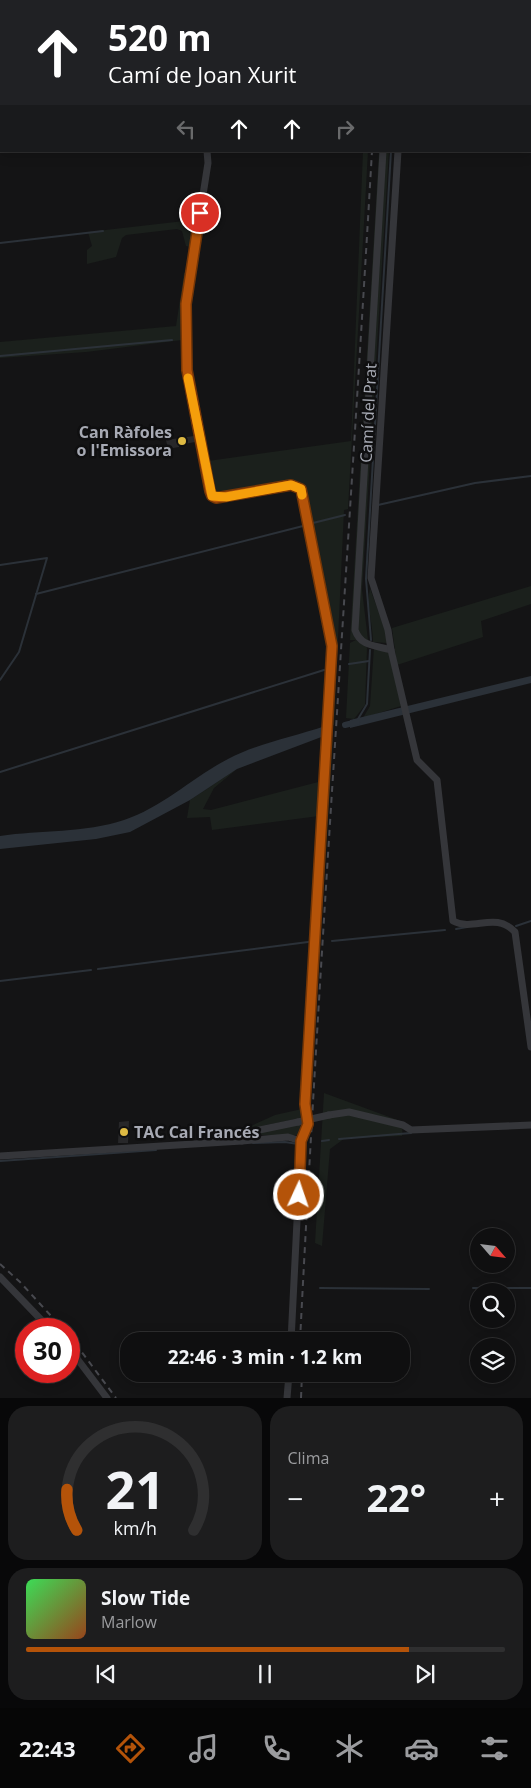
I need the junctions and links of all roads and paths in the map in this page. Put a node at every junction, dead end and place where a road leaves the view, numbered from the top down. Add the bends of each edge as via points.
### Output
1 (207, 152) edge
2 (383, 152) edge
3 (398, 152) edge
4 (391, 650) junction
5 (531, 1047) edge
6 (531, 1125) edge
7 (242, 1141) junction
8 (301, 1141) junction
9 (0, 1156) edge
10 (0, 1277) edge
11 (39, 1318) edge
12 (291, 1332) edge
13 (80, 1362) edge
14 (288, 1382) edge
15 (107, 1398) edge
16 (287, 1398) edge

1 - 8 street via 186,304 187,370 212,496 226,497 291,485 301,489 332,646 305,1104 308,1124
2 - 4 street, Camí del Prat via 355,630 358,639 365,644
3 - 4 street via 371,578
4 - 5 street via 417,760 437,780 453,921 460,925 500,922 508,924 515,932
6 - 7 street, bridge via 410,1130 403,1125 349,1112 245,1133
7 - 8 street via 288,1137
7 - 9 street
8 - 12 street
10 - 11 street
13 - 15 street
14 - 16 street

